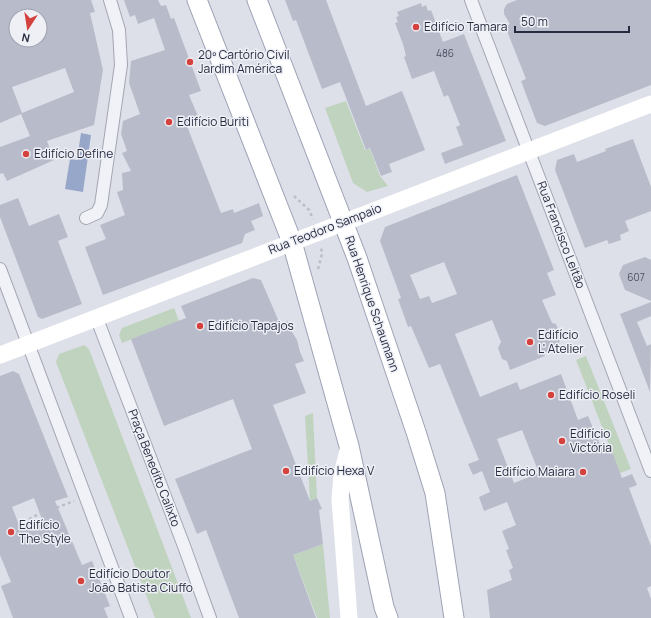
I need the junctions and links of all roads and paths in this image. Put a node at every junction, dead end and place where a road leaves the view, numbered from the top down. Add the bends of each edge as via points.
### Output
1 (110, 0) edge
2 (197, 0) edge
3 (257, 0) edge
4 (471, 0) edge
5 (651, 104) edge
6 (530, 151) junction
7 (86, 218) dead end
8 (343, 222) junction
9 (292, 242) junction
10 (0, 269) edge
11 (96, 318) junction
12 (29, 344) junction
13 (0, 355) edge
14 (349, 446) junction
15 (651, 471) edge
16 (76, 500) dead end
17 (38, 553) dead end
18 (131, 618) edge
19 (210, 618) edge
20 (349, 618) edge
21 (388, 618) edge
22 (454, 618) edge

1 - 7 street via 119,30 121,64 101,205 97,213
2 - 9 main road
3 - 8 main road, Rua Henrique Schaumann
4 - 6 street, Rua Francisco Leitão
5 - 6 main road, Rua Teodoro Sampaio
6 - 8 main road, Rua Teodoro Sampaio
6 - 15 street, Rua Francisco Leitão
8 - 9 main road, Rua Teodoro Sampaio
8 - 22 main road, Rua Henrique Schaumann via 435,493
9 - 11 main road, Rua Teodoro Sampaio
9 - 14 main road
10 - 12 street
11 - 12 main road, Rua Teodoro Sampaio
11 - 19 street, Praça Benedito Calixto
12 - 13 main road, Rua Teodoro Sampaio
12 - 18 street
14 - 20 main road via 342,475 340,499
14 - 21 main road
16 - 17 path via 32,517 28,521 28,529

